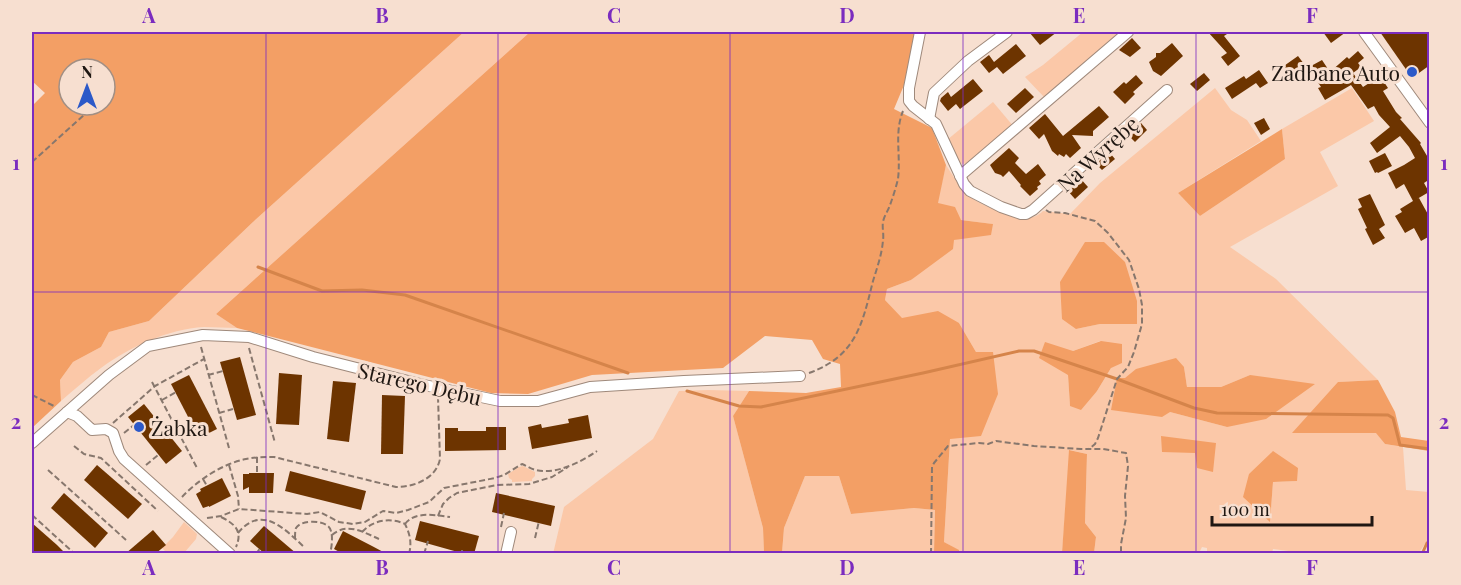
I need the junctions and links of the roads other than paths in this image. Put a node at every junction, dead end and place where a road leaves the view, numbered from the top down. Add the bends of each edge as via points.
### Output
1 (920, 32) edge
2 (1007, 32) edge
3 (1128, 32) edge
4 (1364, 32) edge
5 (1167, 90) dead end
6 (929, 119) junction
7 (1430, 123) edge
8 (960, 176) junction
9 (800, 376) road end
10 (68, 412) junction
11 (32, 443) edge
12 (506, 531) road end
13 (232, 551) edge
14 (506, 554) edge

1 - 6 street via 909,101
2 - 6 street via 934,93
3 - 8 street
4 - 7 street
5 - 8 street, Na Wyrębę via 1026,214 1000,207 970,191
6 - 8 street via 941,132
9 - 10 street, Starego Dębu via 590,387 513,402 437,388 249,337 202,335 148,346
10 - 11 street, Starego Dębu
10 - 13 street via 92,430 113,433 124,459
12 - 14 street

